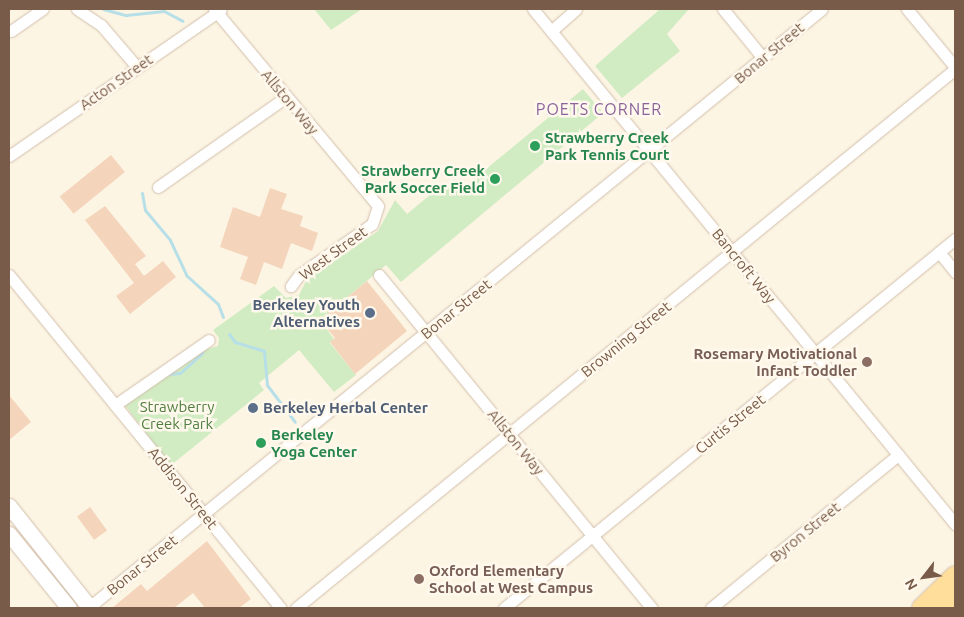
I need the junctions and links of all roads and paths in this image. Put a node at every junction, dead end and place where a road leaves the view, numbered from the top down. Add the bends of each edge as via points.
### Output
1 (43, 9) edge
2 (77, 9) edge
3 (533, 9) edge
4 (576, 9) edge
5 (723, 9) edge
6 (822, 9) edge
7 (907, 9) edge
8 (218, 10) edge
9 (551, 30) junction
10 (11, 31) dead end
11 (763, 58) junction
12 (137, 67) junction
13 (955, 68) edge
14 (286, 97) junction
15 (650, 150) junction
16 (9, 156) edge
17 (158, 187) dead end
18 (376, 220) joint
19 (955, 238) edge
20 (732, 252) junction
21 (939, 252) junction
22 (955, 272) edge
23 (9, 275) edge
24 (379, 275) dead end
25 (292, 286) dead end
26 (426, 333) junction
27 (209, 340) dead end
28 (816, 353) junction
29 (115, 405) junction
30 (510, 434) junction
31 (898, 455) junction
32 (9, 506) edge
33 (204, 515) junction
34 (955, 524) edge
35 (9, 534) edge
36 (592, 536) junction
37 (955, 575) edge
38 (955, 597) edge
39 (69, 608) edge
40 (89, 608) edge
41 (281, 608) edge
42 (296, 608) edge
43 (504, 608) edge
44 (652, 608) edge
45 (711, 608) edge
46 (921, 608) edge
47 (944, 608) edge

1 - 10 street
2 - 12 street via 101,25
3 - 9 street, Bancroft Way
4 - 9 street
5 - 11 street
6 - 11 street, Bonar Street
7 - 13 street
8 - 12 street, Acton Street
8 - 14 street, Allston Way
9 - 15 street, Bancroft Way
11 - 15 street, Bonar Street
12 - 16 street, Acton Street
13 - 20 street, Browning Street
14 - 17 street
14 - 18 street, Allston Way via 375,201
15 - 20 street, Bancroft Way
15 - 26 street, Bonar Street
18 - 25 street, West Street via 299,275
19 - 21 street, Curtis Street
20 - 28 street, Bancroft Way
20 - 30 street, Browning Street
21 - 22 street
21 - 28 street, Curtis Street
23 - 29 street, Addison Street
24 - 26 street, Allston Way
26 - 30 street, Allston Way
26 - 33 street, Bonar Street
27 - 29 street
28 - 31 street, Bancroft Way
28 - 36 street, Curtis Street
29 - 33 street, Addison Street
30 - 36 street, Allston Way
30 - 42 street, Browning Street
31 - 34 street, Bancroft Way
31 - 45 street, Byron Street
32 - 40 main road
33 - 40 street, Bonar Street
33 - 41 street, Addison Street
35 - 39 main road
36 - 43 street, Curtis Street
36 - 44 street, Allston Way
37 - 46 main road
38 - 47 main road

